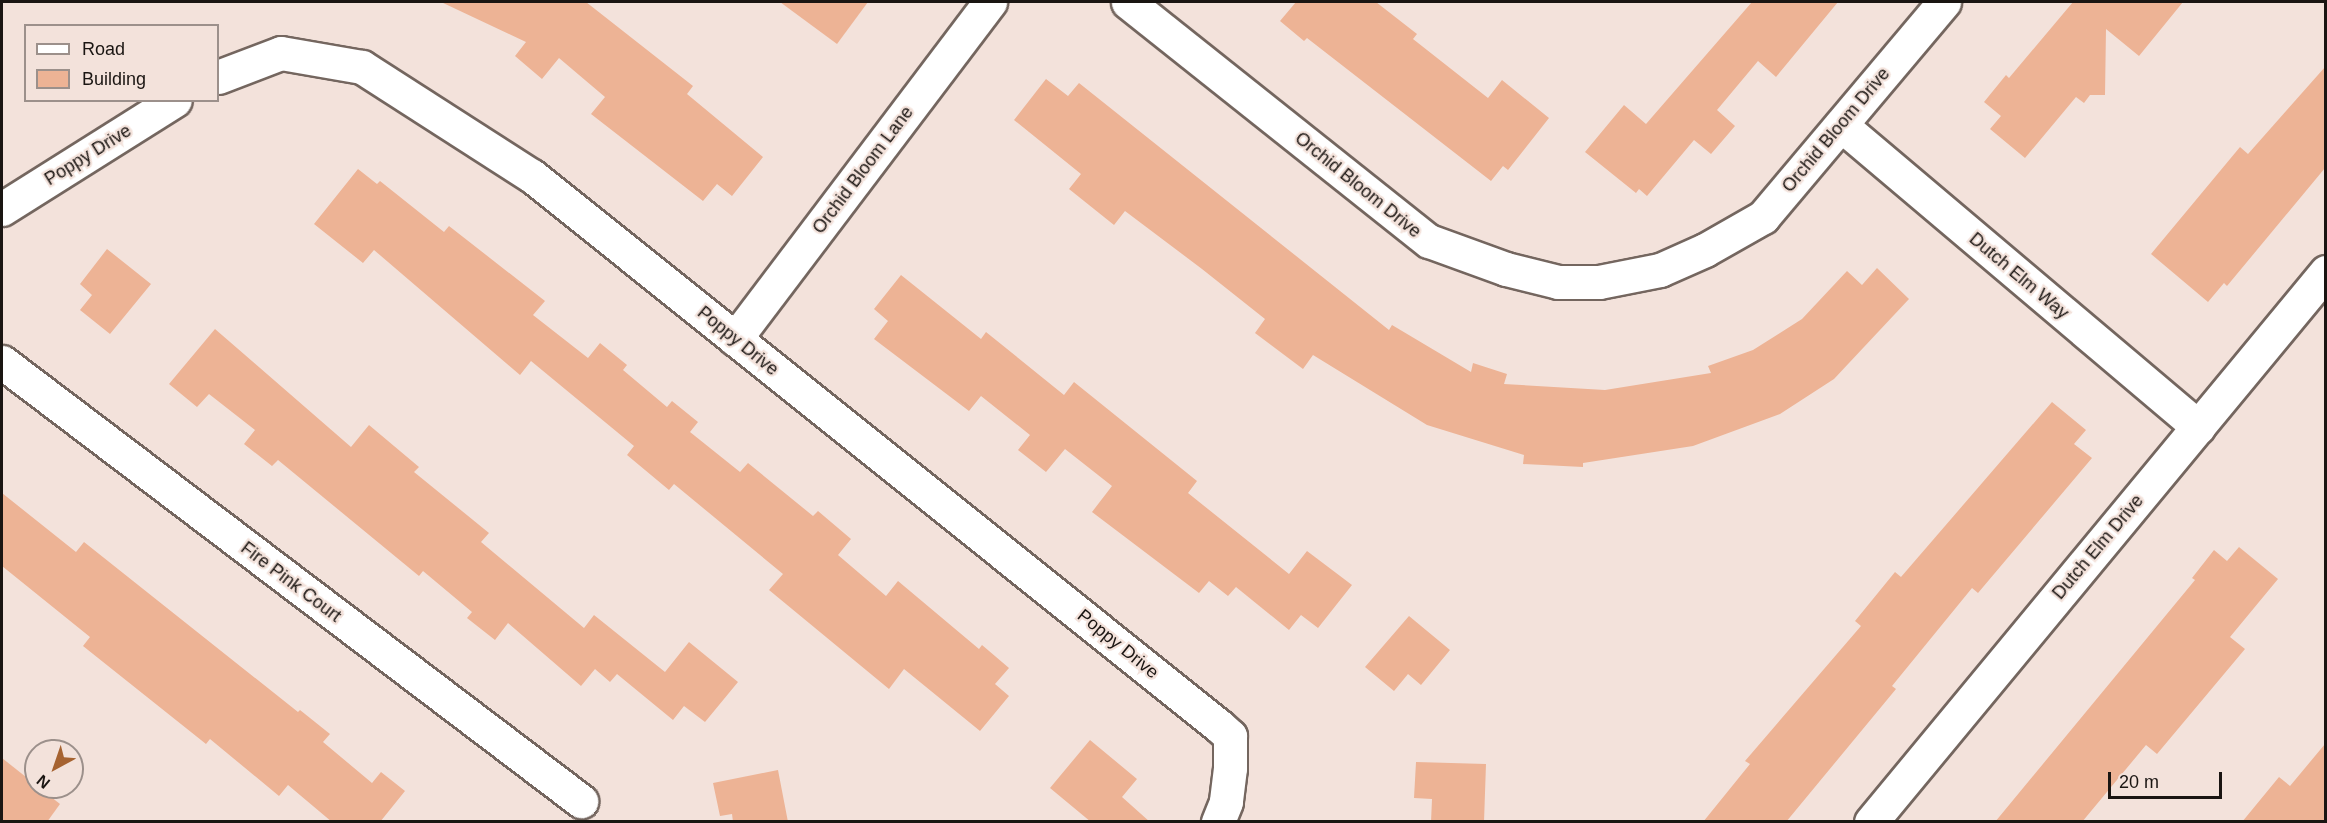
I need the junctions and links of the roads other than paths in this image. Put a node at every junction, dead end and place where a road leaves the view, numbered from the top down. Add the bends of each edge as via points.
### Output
1 (990, 2) edge
2 (1128, 2) edge
3 (1944, 2) edge
4 (219, 77) edge
5 (172, 102) edge
6 (1841, 125) junction
7 (2, 209) edge
8 (2325, 272) edge
9 (735, 339) junction
10 (2, 362) edge
11 (2198, 427) junction
12 (581, 801) dead end
13 (1218, 822) edge
14 (1871, 822) edge

1 - 9 street, Orchid Bloom Lane
2 - 6 street, Orchid Bloom Drive via 1429,242 1558,282 1638,277 1705,250 1763,217
3 - 6 street, Orchid Bloom Drive
4 - 9 street, Poppy Drive via 281,53 362,67 532,176
5 - 7 street, Poppy Drive
6 - 11 street, Dutch Elm Way
8 - 11 street, Dutch Elm Drive
9 - 13 street, Poppy Drive via 1230,736 1226,802
10 - 12 street, Fire Pink Court
11 - 14 street, Dutch Elm Drive

